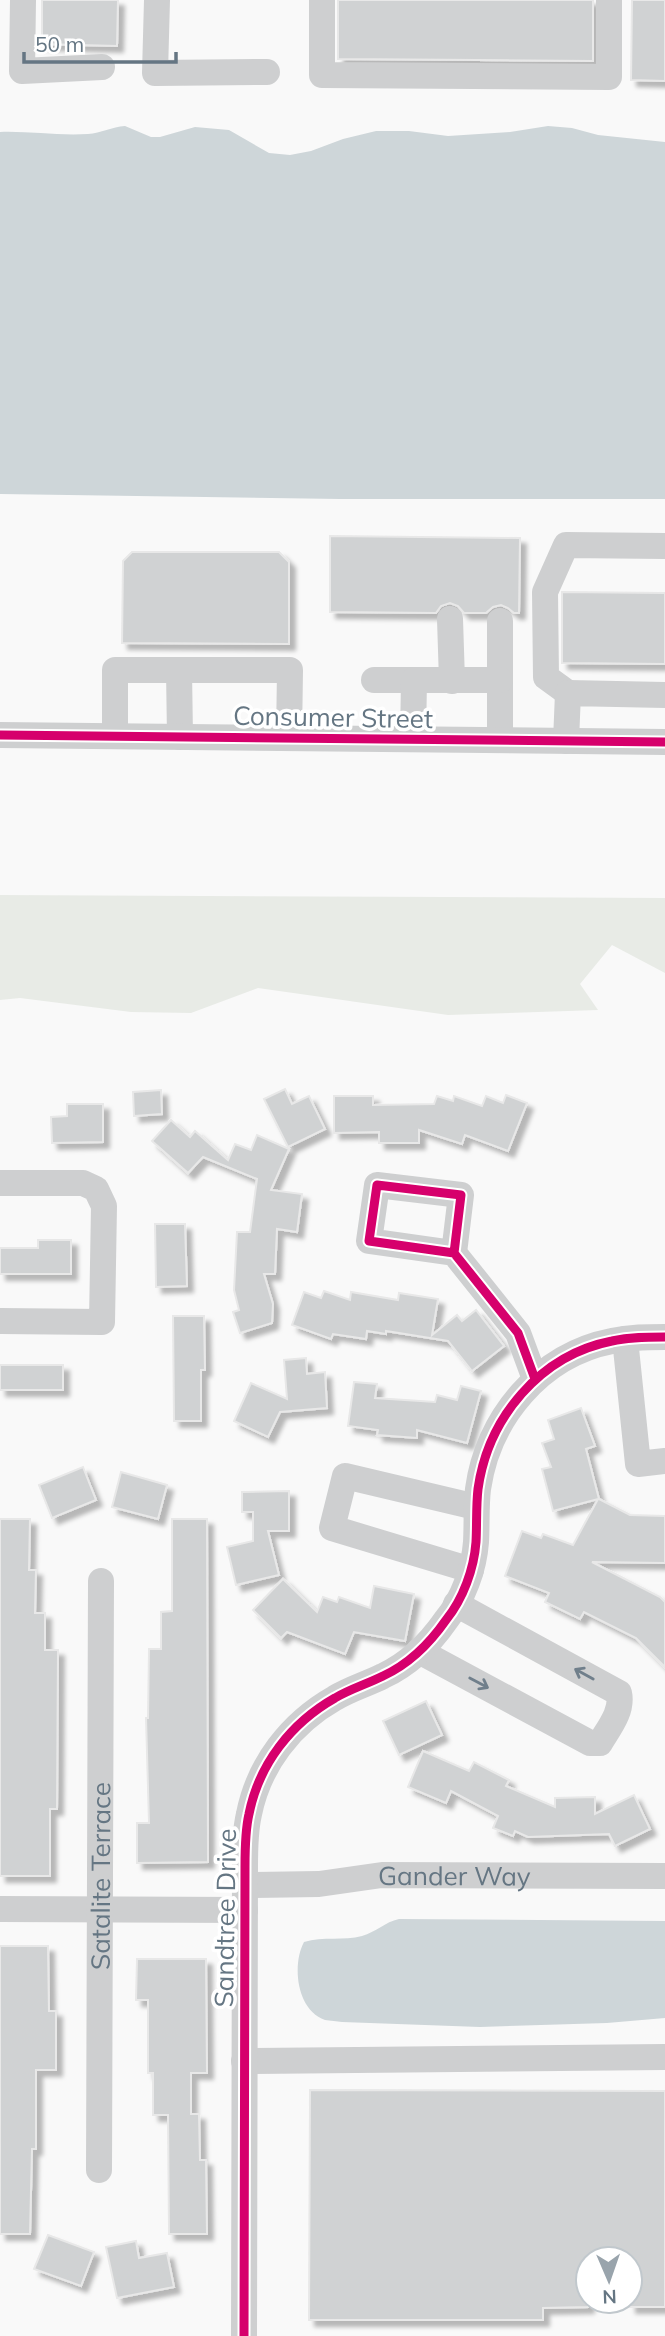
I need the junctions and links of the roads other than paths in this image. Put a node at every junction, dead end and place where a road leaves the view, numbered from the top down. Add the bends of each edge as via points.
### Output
1 (23, 0) edge
2 (157, 0) edge
3 (322, 0) edge
4 (609, 0) edge
5 (102, 67) dead end
6 (267, 72) dead end
7 (665, 546) edge
8 (450, 620) dead end
9 (500, 621) dead end
10 (179, 670) junction
11 (374, 680) dead end
12 (414, 680) junction
13 (500, 680) junction
14 (452, 681) junction
15 (568, 693) junction
16 (665, 695) edge
17 (0, 735) edge
18 (115, 736) junction
19 (180, 737) junction
20 (289, 738) junction
21 (413, 739) junction
22 (500, 740) junction
23 (566, 741) junction
24 (665, 741) edge
25 (0, 1183) edge
26 (453, 1253) dead end
27 (0, 1321) edge
28 (665, 1338) edge
29 (625, 1339) junction
30 (535, 1379) junction
31 (665, 1461) edge
32 (476, 1507) junction
33 (471, 1570) junction
34 (101, 1581) dead end
35 (456, 1604) junction
36 (419, 1651) junction
37 (665, 1876) edge
38 (245, 1898) junction
39 (0, 1909) edge
40 (100, 1910) junction
41 (665, 2057) edge
42 (244, 2060) junction
43 (99, 2171) dead end
44 (244, 2336) edge

1 - 5 street via 22,71
2 - 6 street via 155,73
3 - 4 street via 322,75 608,77
7 - 15 street via 566,545 545,592 546,677
8 - 14 street
9 - 13 street
10 - 18 street via 115,670
10 - 19 street
10 - 20 street via 290,670
11 - 12 street
12 - 14 street
12 - 21 street
13 - 14 street
13 - 22 street
15 - 16 street
15 - 23 street
17 - 18 street, Consumer Street
18 - 19 street, Consumer Street
19 - 20 street, Consumer Street
20 - 21 street, Consumer Street
21 - 22 street, Consumer Street
22 - 23 street, Consumer Street
23 - 24 street, Consumer Street
25 - 27 street via 83,1183 96,1189 104,1206 102,1322
26 - 30 street via 518,1333
28 - 29 street, Sandtree Drive
29 - 30 street, Sandtree Drive via 584,1350
29 - 31 street via 638,1464
30 - 32 street, Sandtree Drive via 495,1432
32 - 33 street, Sandtree Drive
32 - 33 street via 345,1476 332,1528
33 - 35 street, Sandtree Drive
34 - 40 street, Satalite Terrace
35 - 36 street, Sandtree Drive
36 -> 35 street via 590,1743 600,1743 615,1720 619,1693
36 - 38 street, Sandtree Drive via 386,1675 312,1712 282,1742 257,1785 249,1812
37 - 38 street, Gander Way via 382,1875
38 - 40 street, Gander Way
38 - 42 street, Sandtree Drive
39 - 40 street, Gander Way
40 - 43 street, Satalite Terrace
41 - 42 street
42 - 44 street, Sandtree Drive

